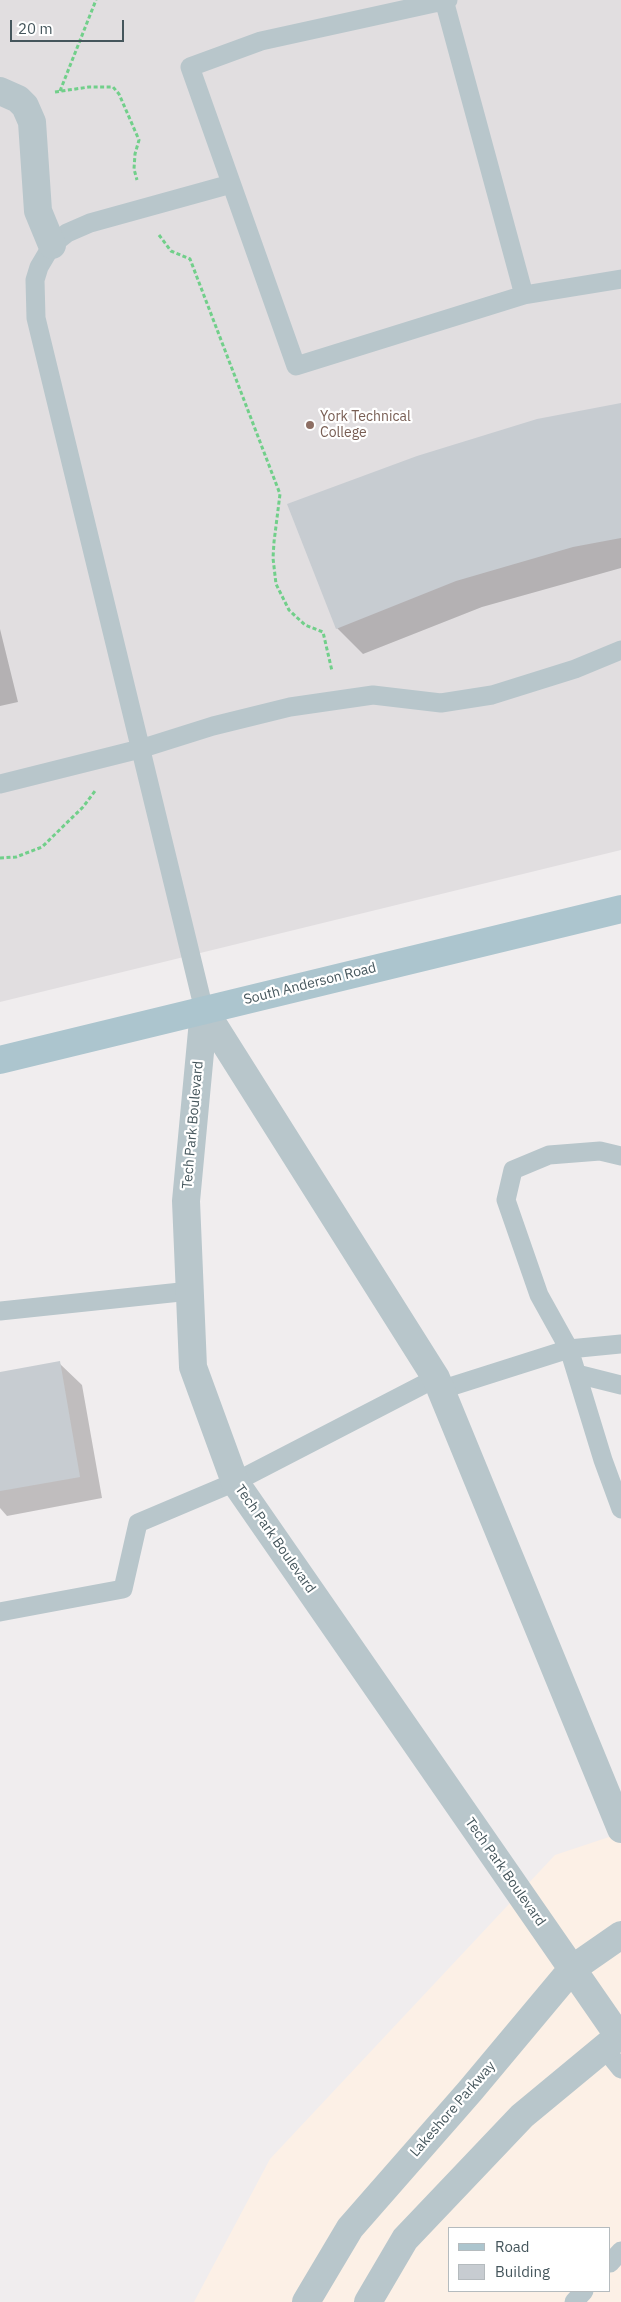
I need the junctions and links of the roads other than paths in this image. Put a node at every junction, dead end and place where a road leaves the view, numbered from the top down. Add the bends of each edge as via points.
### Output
1 (445, 0) edge
2 (9, 95) edge
3 (231, 184) junction
4 (52, 245) junction
5 (621, 279) edge
6 (524, 295) junction
7 (621, 650) edge
8 (140, 750) junction
9 (0, 784) edge
10 (621, 908) edge
11 (204, 1010) junction
12 (0, 1060) edge
13 (621, 1156) edge
14 (190, 1292) junction
15 (0, 1311) edge
16 (621, 1344) edge
17 (569, 1349) junction
18 (577, 1374) junction
19 (438, 1384) junction
20 (621, 1385) edge
21 (235, 1482) junction
22 (621, 1509) edge
23 (0, 1612) edge
24 (621, 1829) edge
25 (621, 1935) edge
26 (572, 1969) junction
27 (614, 2039) edge
28 (621, 2069) edge
29 (621, 2251) edge
30 (611, 2262) edge
31 (583, 2292) edge
32 (306, 2302) edge
33 (368, 2302) edge
34 (574, 2302) edge

1 - 3 lane via 260,41 190,67
1 - 6 lane
2 - 4 street via 25,106 32,122 38,211
3 - 4 lane via 90,223 67,233
3 - 6 lane via 296,366
4 - 8 lane via 35,280 36,318
5 - 6 lane
7 - 8 lane via 575,669 492,695 441,703 373,695 290,707 213,726
8 - 9 lane
8 - 11 lane
10 - 11 main road, South Anderson Road
11 - 12 main road, South Anderson Road
11 - 14 street, Tech Park Boulevard via 186,1202
11 - 19 street
13 - 17 lane via 600,1151 549,1154 513,1170 506,1200 539,1295
14 - 15 lane
14 - 21 street, Tech Park Boulevard via 193,1367
16 - 17 lane
17 - 18 lane
17 - 19 lane
18 - 20 lane
18 - 22 lane
19 - 21 lane
19 - 24 street
21 - 23 lane via 138,1524 123,1589
21 - 26 street, Tech Park Boulevard
25 - 26 street, Lakeshore Parkway
26 - 27 street, Tech Park Boulevard
26 - 32 street, Lakeshore Parkway via 350,2228
27 - 28 lane
27 - 33 street via 522,2116 405,2239
29 - 30 lane
31 - 34 lane

